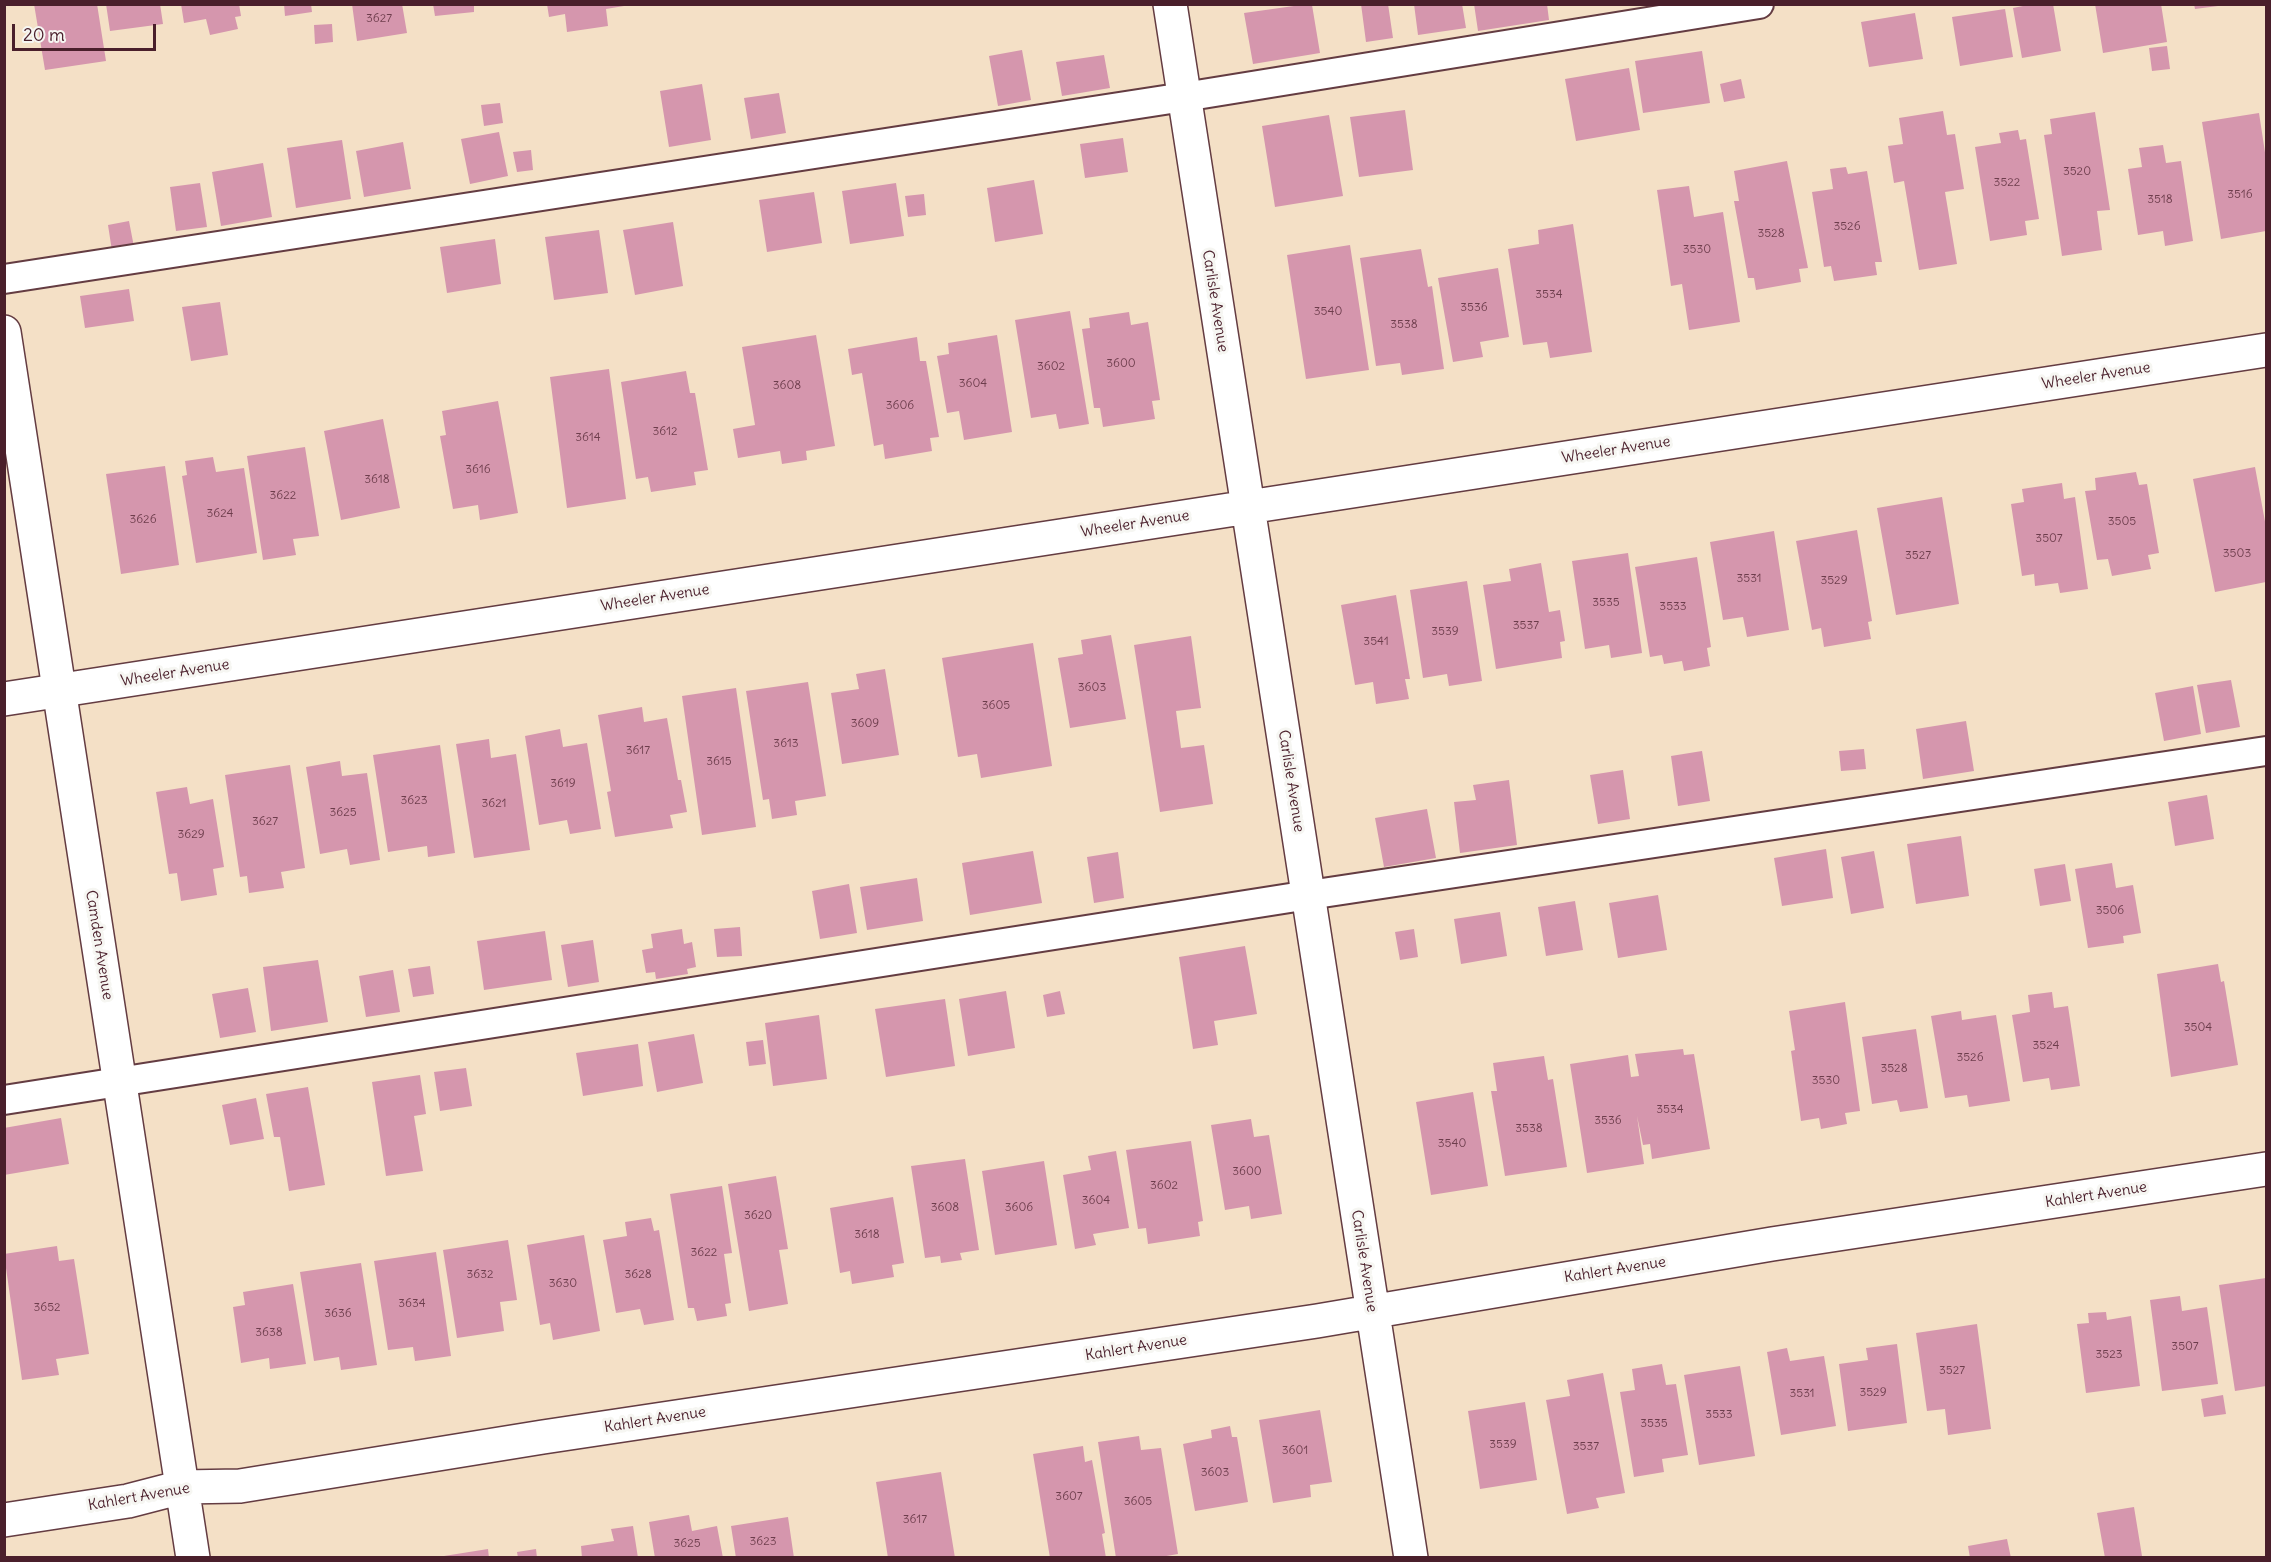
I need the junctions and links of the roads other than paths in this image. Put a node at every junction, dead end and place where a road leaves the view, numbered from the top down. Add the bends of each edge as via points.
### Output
1 (1170, 4) edge
2 (1760, 4) edge
3 (1184, 98) junction
4 (4, 279) edge
5 (4, 332) edge
6 (2266, 350) edge
7 (1247, 507) junction
8 (61, 690) junction
9 (4, 699) edge
10 (2266, 751) edge
11 (1310, 895) junction
12 (120, 1082) junction
13 (4, 1100) edge
14 (2266, 1169) edge
15 (1372, 1310) junction
16 (182, 1487) junction
17 (4, 1520) edge
18 (193, 1557) edge
19 (1411, 1557) edge

1 - 3 street, Carlisle Avenue
2 - 3 lane
3 - 4 lane
3 - 7 street, Carlisle Avenue
5 - 8 street, Camden Avenue
6 - 7 street, Wheeler Avenue
7 - 8 street, Wheeler Avenue
7 - 11 street, Carlisle Avenue
8 - 9 street, Wheeler Avenue
8 - 12 street, Camden Avenue
10 - 11 lane
11 - 12 lane
11 - 15 street, Carlisle Avenue
12 - 13 lane
12 - 16 street, Camden Avenue
14 - 15 street, Kahlert Avenue
15 - 16 street, Kahlert Avenue via 240,1486
15 - 19 street, Carlisle Avenue
16 - 17 street, Kahlert Avenue via 128,1501
16 - 18 street, Camden Avenue

